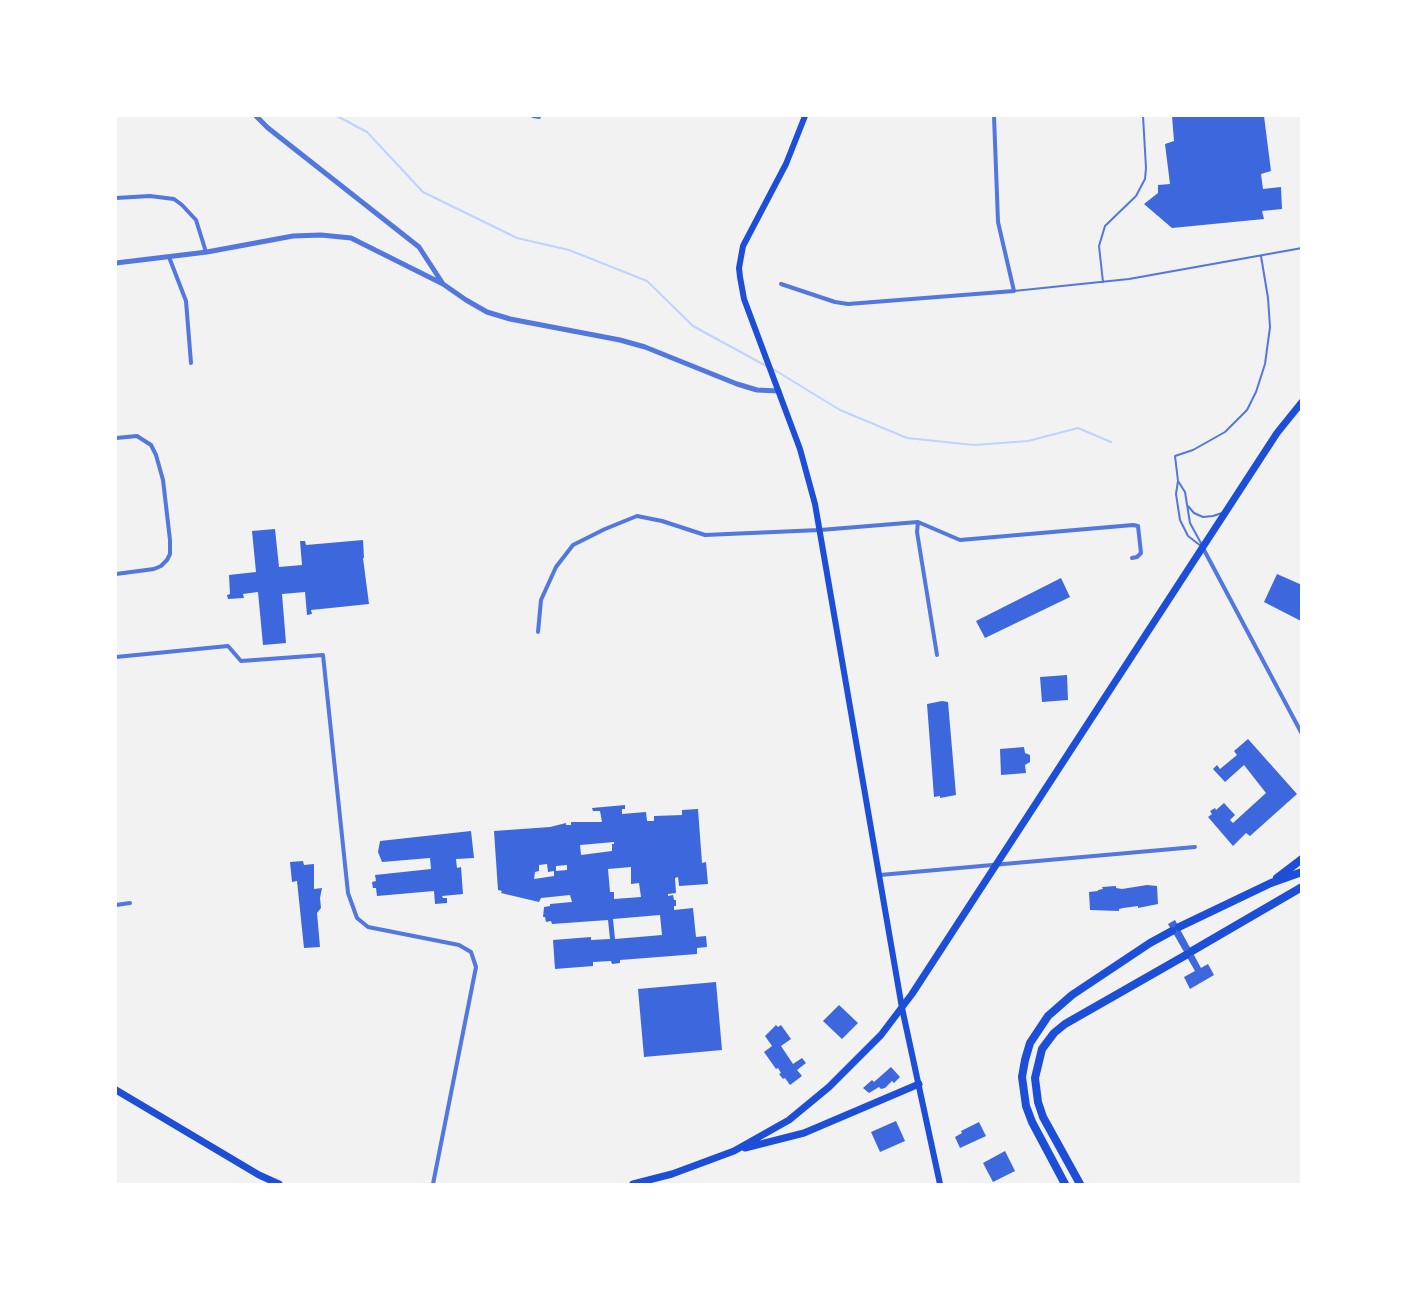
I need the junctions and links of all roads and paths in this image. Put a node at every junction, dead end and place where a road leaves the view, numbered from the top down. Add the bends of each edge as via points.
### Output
1 (256, 116) edge
2 (533, 116) edge
3 (804, 116) edge
4 (994, 116) edge
5 (1143, 116) edge
6 (539, 117) edge
7 (116, 198) edge
8 (1302, 248) edge
9 (207, 252) junction
10 (1261, 256) junction
11 (169, 257) junction
12 (116, 263) edge
13 (1103, 282) junction
14 (443, 284) junction
15 (781, 284) dead end
16 (1014, 291) junction
17 (192, 363) dead end
18 (779, 392) junction
19 (1302, 402) edge
20 (116, 438) edge
21 (1178, 481) junction
22 (1187, 503) junction
23 (1226, 511) junction
24 (918, 522) junction
25 (820, 530) junction
26 (1203, 547) junction
27 (1132, 558) dead end
28 (116, 574) edge
29 (538, 632) dead end
30 (937, 655) dead end
31 (116, 657) edge
32 (1302, 734) edge
33 (1195, 847) dead end
34 (1302, 859) edge
35 (996, 864) junction
36 (1302, 872) edge
37 (880, 874) junction
38 (1271, 883) junction
39 (1300, 888) edge
40 (130, 903) dead end
41 (116, 905) edge
42 (902, 1008) junction
43 (919, 1084) junction
44 (116, 1090) edge
45 (734, 1150) junction
46 (279, 1185) edge
47 (432, 1185) edge
48 (633, 1185) edge
49 (940, 1185) edge
50 (1065, 1185) edge
51 (1080, 1185) edge

1 - 14 street via 419,248
2 - 6 street
3 - 18 main road via 786,164 746,239 739,268 744,299
4 - 16 street via 998,222
5 - 13 lane via 1144,179 1136,196 1105,226 1099,246
7 - 9 street via 174,199 196,220
8 - 10 lane
9 - 11 street
9 - 14 street via 293,236 351,238
10 - 13 lane
10 - 21 lane via 1270,327 1257,392 1225,432 1175,456
11 - 12 street
11 - 17 street via 186,301
13 - 16 lane
14 - 18 street via 487,312 510,320 620,340 737,384
15 - 16 street via 848,304
18 - 25 main road via 800,449
19 - 23 main road via 1276,433
20 - 28 street via 137,436 151,445 156,455 163,480 170,554 154,569
21 - 22 lane
21 - 26 lane via 1180,520 1188,536
22 - 23 lane via 1203,517
22 - 26 lane via 1190,523
23 - 26 main road
24 - 25 street
24 - 27 street via 960,540 1133,525 1138,526 1141,553
24 - 30 street
25 - 29 street via 705,535 637,516 573,545 556,567 541,600
25 - 37 main road
26 - 32 street
26 - 35 main road
31 - 47 street via 228,646 241,661 323,655 348,893 357,918 368,927 459,945 471,952 476,968
33 - 35 street
34 - 38 highway
35 - 37 street
35 - 42 main road
36 - 38 highway
37 - 42 main road
38 - 50 highway via 1150,943 1067,999 1042,1022 1025,1060 1026,1106
39 - 51 highway via 1065,1024 1042,1049 1035,1078 1038,1102
40 - 41 street
42 - 43 main road
42 - 45 main road via 829,1087 789,1120
43 - 45 main road via 804,1133
43 - 49 main road
44 - 46 main road
45 - 48 main road

